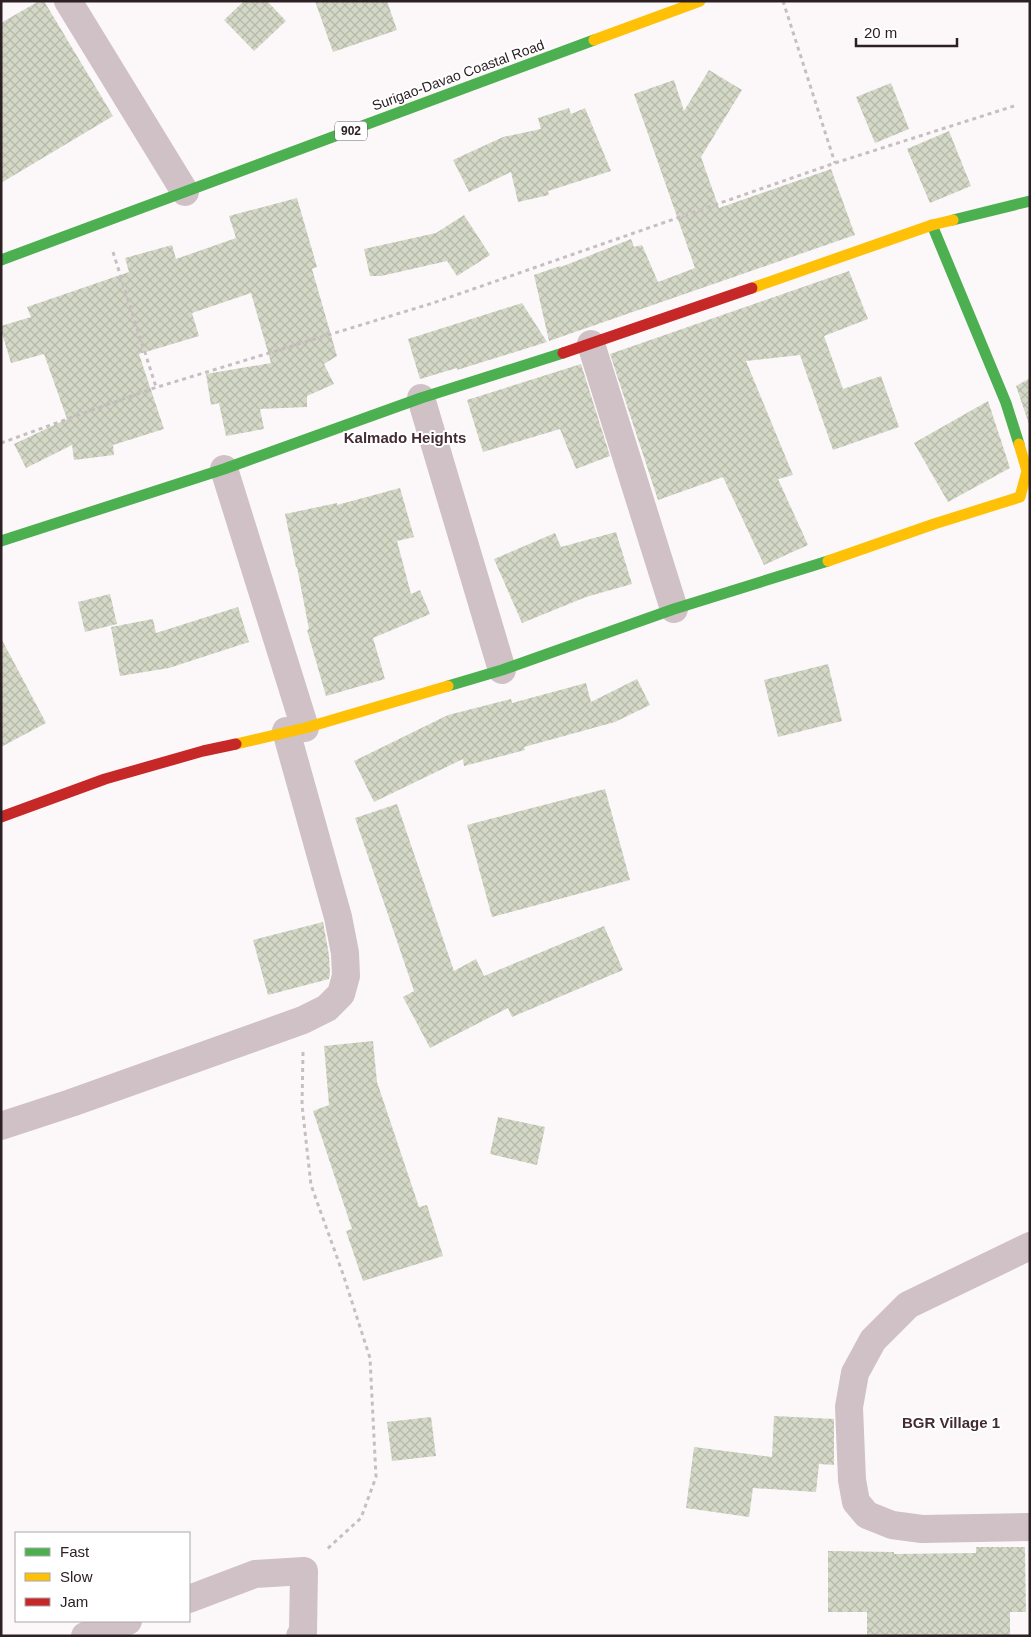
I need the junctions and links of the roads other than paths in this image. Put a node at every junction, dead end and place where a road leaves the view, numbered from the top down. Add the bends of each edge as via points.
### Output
1 (68, 1) edge
2 (700, 1) edge
3 (185, 192) junction
4 (1030, 201) edge
5 (932, 225) junction
6 (1, 260) edge
7 (591, 344) junction
8 (421, 398) junction
9 (224, 469) junction
10 (1, 541) edge
11 (674, 609) junction
12 (502, 670) junction
13 (296, 729) junction
14 (1, 817) edge
15 (1, 1126) edge
16 (1030, 1246) edge
17 (1030, 1527) edge
18 (190, 1599) edge
19 (125, 1622) edge
20 (85, 1636) edge
21 (300, 1636) edge

1 - 3 street
2 - 3 main road, Surigao-Davao Coastal Road / 902
3 - 6 main road, Surigao-Davao Coastal Road / 902
4 - 5 main road
5 - 7 main road
5 - 11 main road via 1006,403 1027,471 1020,498
7 - 8 main road
7 - 11 street
8 - 9 main road
8 - 12 street
9 - 10 main road
9 - 13 street
11 - 12 main road
12 - 13 main road
13 - 14 main road via 105,779
13 - 15 street via 345,954 346,976 341,994 327,1008 303,1020
16 - 17 street via 908,1305 873,1340 855,1373 849,1407 852,1480 856,1502 867,1515 892,1525 922,1529
18 - 21 street via 255,1574 304,1572 303,1632
19 - 20 street

